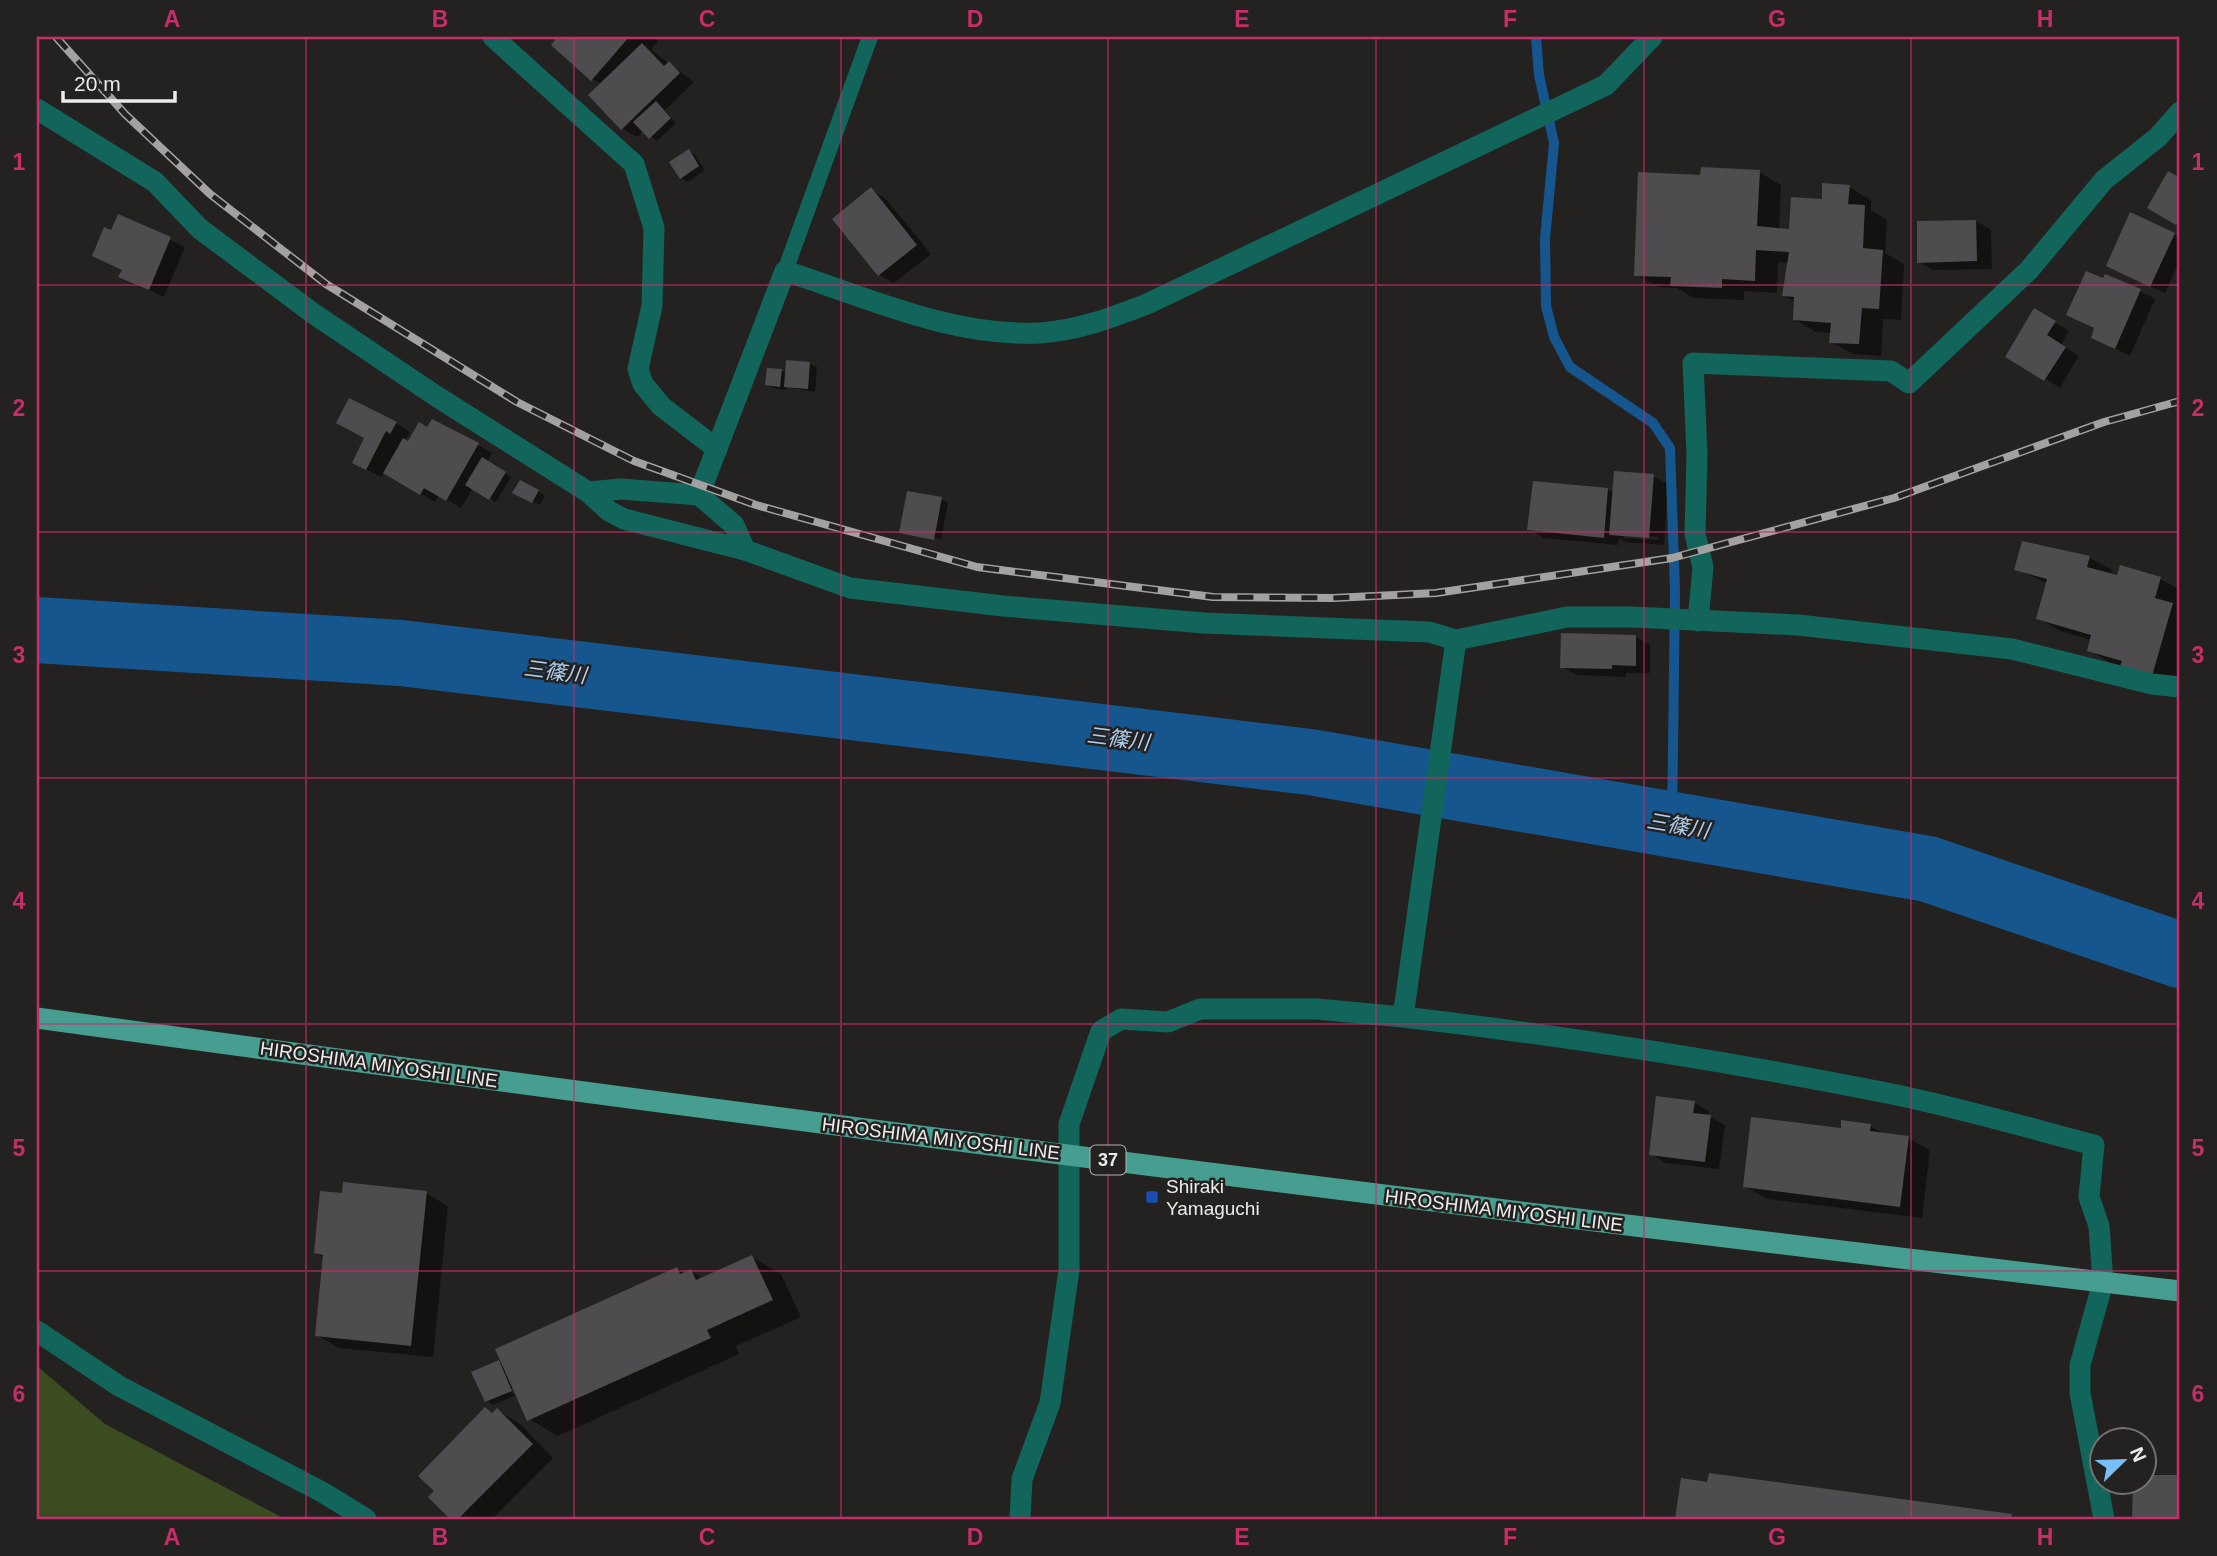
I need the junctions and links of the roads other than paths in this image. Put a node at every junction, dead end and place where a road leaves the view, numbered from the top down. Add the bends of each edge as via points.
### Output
1 (493, 37) edge
2 (870, 37) edge
3 (1652, 37) edge
4 (37, 109) edge
5 (2180, 112) edge
6 (785, 271) junction
7 (717, 449) junction
8 (589, 492) junction
9 (699, 495) junction
10 (745, 550) junction
11 (1698, 621) junction
12 (1454, 649) junction
13 (2180, 687) edge
14 (37, 1017) edge
15 (1403, 1017) junction
16 (1067, 1153) junction
17 (2103, 1282) junction
18 (2180, 1291) edge
19 (37, 1331) edge
20 (366, 1519) edge
21 (1020, 1519) edge
22 (2104, 1519) edge

1 - 7 street via 634,164 654,228 652,306 638,369 643,384 661,406
2 - 6 lane
3 - 6 street via 1606,85 1147,304 1072,328 1040,332 975,329
4 - 8 street via 155,182 200,229 314,314
5 - 11 street via 2158,137 2104,180 2029,270 1909,383 1891,371 1693,363 1696,534 1703,567
6 - 7 street
7 - 9 street
8 - 9 street via 621,489
8 - 10 street via 624,519
9 - 10 street via 734,526
10 - 12 street via 850,588 1204,623 1429,632
11 - 12 street via 1567,617
11 - 13 street via 1798,625 2012,649
12 - 15 street
14 - 16 main road, HIROSHIMA MIYOSHI LINE / 37 via 566,1091
15 - 16 street via 1317,1009 1200,1009 1168,1022 1121,1018 1101,1031 1076,1098
15 - 17 street via 1560,1036 1890,1094 2094,1144 2090,1197 2099,1226
16 - 17 main road, HIROSHIMA MIYOSHI LINE / 37
16 - 21 street via 1069,1270 1050,1403 1021,1479
17 - 18 main road, HIROSHIMA MIYOSHI LINE / 37
17 - 22 street via 2080,1365 2080,1393
19 - 20 street via 119,1386

